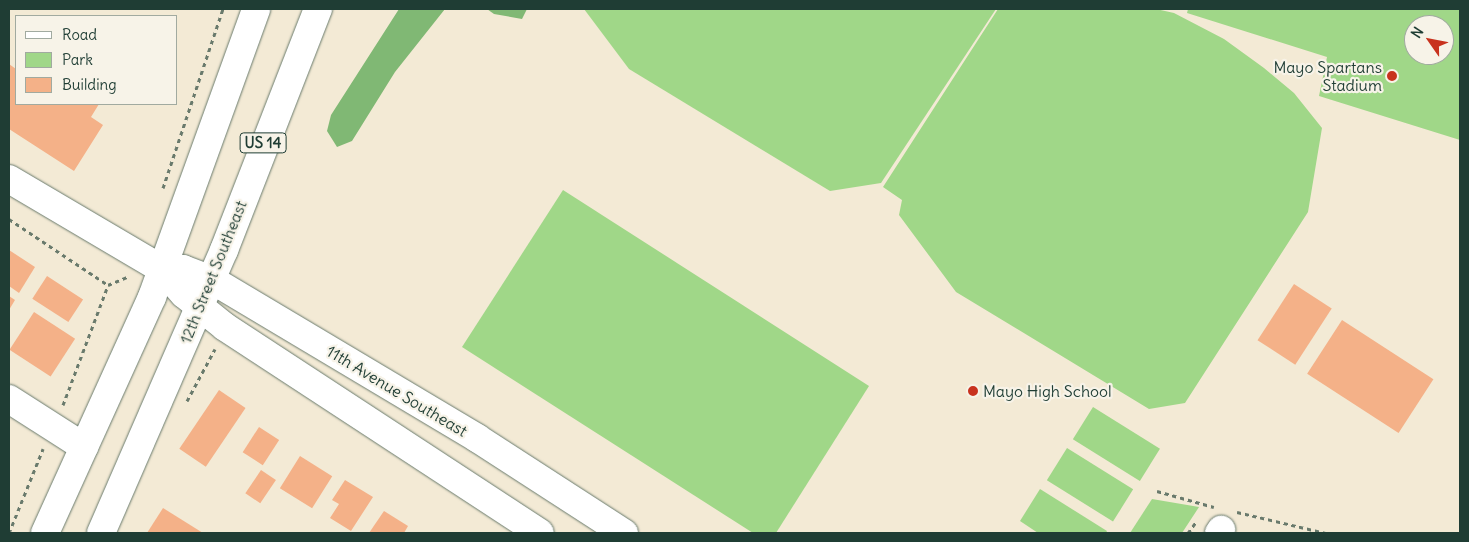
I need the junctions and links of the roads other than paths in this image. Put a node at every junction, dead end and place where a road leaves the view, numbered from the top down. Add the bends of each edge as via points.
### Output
1 (256, 9) edge
2 (318, 9) edge
3 (9, 179) edge
4 (162, 269) junction
5 (212, 280) junction
6 (200, 306) junction
7 (9, 399) edge
8 (84, 447) junction
9 (45, 533) edge
10 (101, 533) edge
11 (540, 533) edge
12 (624, 533) edge

1 - 4 main road
2 - 5 main road, 12th Street Southeast / US 14
3 - 4 main road, 11th Avenue Southeast
4 - 5 main road, 11th Avenue Southeast via 183,269
4 - 6 main road, 11th Avenue Southeast via 184,294
4 - 8 main road
5 - 6 main road, 12th Street Southeast / US 14
5 - 12 main road, 11th Avenue Southeast via 468,433
6 - 10 main road, 12th Street Southeast / US 14
6 - 11 main road, 11th Avenue Southeast via 268,356
7 - 8 main road
8 - 9 main road

